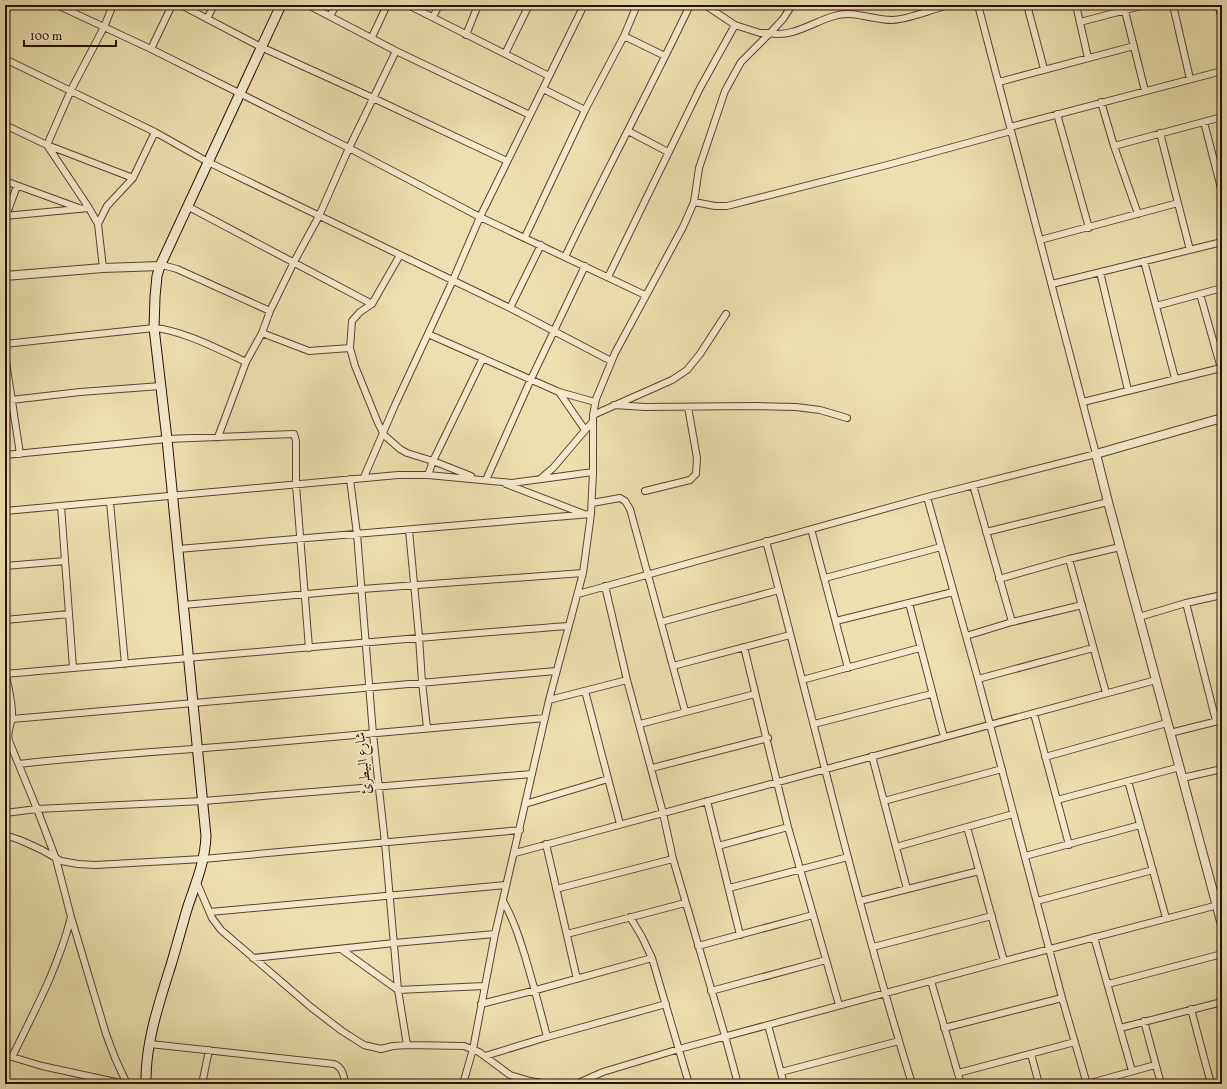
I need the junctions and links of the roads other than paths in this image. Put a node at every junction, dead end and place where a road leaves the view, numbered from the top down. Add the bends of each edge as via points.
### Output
1 (57, 5) edge
2 (114, 5) edge
3 (172, 5) edge
4 (181, 5) edge
5 (214, 5) edge
6 (281, 5) edge
7 (308, 5) edge
8 (336, 5) edge
9 (387, 5) edge
10 (408, 5) edge
11 (439, 5) edge
12 (478, 5) edge
13 (529, 5) edge
14 (584, 5) edge
15 (637, 5) edge
16 (690, 5) edge
17 (705, 5) edge
18 (792, 5) edge
19 (948, 5) edge
20 (978, 5) edge
21 (1027, 5) edge
22 (1076, 5) edge
23 (1146, 5) edge
24 (1173, 5) edge
25 (1218, 5) edge
26 (1125, 10) junction
27 (330, 16) junction
28 (433, 17) junction
29 (1222, 18) edge
30 (207, 19) junction
31 (1080, 22) junction
32 (734, 25) junction
33 (104, 27) junction
34 (770, 33) junction
35 (466, 35) junction
36 (624, 36) junction
37 (372, 38) junction
38 (1134, 46) junction
39 (261, 47) junction
40 (151, 50) junction
41 (396, 51) junction
42 (505, 54) junction
43 (665, 56) junction
44 (1088, 58) junction
45 (5, 59) edge
46 (1044, 69) junction
47 (1222, 71) edge
48 (549, 76) junction
49 (1190, 79) junction
50 (999, 82) junction
51 (543, 89) junction
52 (71, 90) junction
53 (1145, 92) junction
54 (239, 94) junction
55 (373, 98) junction
56 (1101, 102) junction
57 (585, 110) junction
58 (1057, 114) junction
59 (530, 115) junction
60 (1222, 117) edge
61 (1204, 122) junction
62 (5, 125) edge
63 (1011, 129) junction
64 (628, 131) junction
65 (155, 132) junction
66 (1160, 133) junction
67 (47, 145) junction
68 (1114, 146) junction
69 (349, 148) junction
70 (668, 152) junction
71 (507, 161) junction
72 (208, 162) junction
73 (133, 178) junction
74 (5, 181) edge
75 (17, 186) junction
76 (1222, 192) edge
77 (694, 202) junction
78 (1178, 203) junction
79 (187, 206) junction
80 (89, 208) junction
81 (81, 209) junction
82 (1138, 214) junction
83 (5, 216) edge
84 (319, 216) junction
85 (480, 217) junction
86 (98, 224) junction
87 (1089, 228) junction
88 (525, 237) junction
89 (1040, 240) junction
90 (1222, 242) edge
91 (541, 245) junction
92 (1190, 250) junction
93 (400, 255) junction
94 (565, 256) junction
95 (1144, 261) junction
96 (294, 262) junction
97 (160, 266) junction
98 (585, 266) junction
99 (102, 268) junction
100 (1100, 272) junction
101 (5, 276) edge
102 (608, 277) junction
103 (453, 280) junction
104 (1052, 284) junction
105 (1222, 288) edge
106 (1200, 294) junction
107 (645, 295) junction
108 (372, 304) junction
109 (1156, 306) junction
110 (510, 308) junction
111 (270, 311) junction
112 (726, 314) dead end
113 (154, 328) junction
114 (555, 330) junction
115 (262, 333) junction
116 (428, 334) junction
117 (5, 344) edge
118 (350, 348) junction
119 (5, 355) edge
120 (483, 358) junction
121 (611, 361) junction
122 (246, 362) junction
123 (1221, 370) edge
124 (1175, 378) junction
125 (530, 379) junction
126 (161, 386) junction
127 (1128, 390) junction
128 (559, 392) junction
129 (11, 400) junction
130 (595, 402) junction
131 (1083, 402) junction
132 (614, 406) junction
133 (688, 407) junction
134 (593, 418) junction
135 (847, 418) dead end
136 (1222, 418) edge
137 (585, 430) junction
138 (384, 435) junction
139 (218, 437) junction
140 (167, 439) junction
141 (20, 454) junction
142 (1096, 454) junction
143 (5, 455) edge
144 (433, 461) junction
145 (593, 472) junction
146 (428, 475) junction
147 (364, 477) junction
148 (350, 479) junction
149 (478, 479) junction
150 (486, 480) junction
151 (539, 480) junction
152 (500, 482) junction
153 (296, 485) junction
154 (973, 485) junction
155 (645, 491) dead end
156 (173, 495) junction
157 (927, 497) junction
158 (110, 502) junction
159 (1108, 502) junction
160 (592, 503) junction
161 (61, 506) junction
162 (5, 511) edge
163 (588, 514) junction
164 (811, 529) junction
165 (409, 530) junction
166 (986, 532) junction
167 (357, 534) junction
168 (301, 539) junction
169 (766, 541) junction
170 (941, 547) junction
171 (1120, 547) junction
172 (178, 549) junction
173 (1069, 559) junction
174 (65, 561) junction
175 (5, 566) edge
176 (583, 573) junction
177 (649, 574) junction
178 (825, 578) junction
179 (999, 579) junction
180 (413, 585) junction
181 (605, 586) junction
182 (362, 589) junction
183 (779, 590) junction
184 (953, 592) junction
185 (305, 594) junction
186 (578, 594) junction
187 (1222, 595) edge
188 (909, 603) junction
189 (1186, 603) junction
190 (183, 604) junction
191 (1082, 605) junction
192 (69, 614) junction
193 (1139, 617) junction
194 (5, 620) edge
195 (836, 621) junction
196 (661, 622) junction
197 (1012, 622) junction
198 (568, 626) junction
199 (790, 635) junction
200 (966, 636) junction
201 (419, 637) junction
202 (366, 642) junction
203 (744, 647) junction
204 (309, 648) junction
205 (920, 648) junction
206 (1093, 648) junction
207 (188, 658) junction
208 (125, 664) junction
209 (673, 666) junction
210 (73, 668) junction
211 (848, 668) junction
212 (556, 671) junction
213 (5, 672) edge
214 (978, 679) junction
215 (627, 680) junction
216 (802, 680) junction
217 (1156, 680) junction
218 (422, 682) junction
219 (369, 688) junction
220 (585, 691) junction
221 (1106, 693) junction
222 (755, 694) junction
223 (932, 694) junction
224 (549, 700) junction
225 (193, 704) junction
226 (685, 712) junction
227 (1034, 714) junction
228 (545, 718) junction
229 (5, 719) edge
230 (12, 719) junction
231 (1219, 721) edge
232 (1167, 723) junction
233 (640, 724) junction
234 (814, 724) junction
235 (989, 725) junction
236 (427, 728) junction
237 (1170, 733) junction
238 (373, 734) junction
239 (944, 737) junction
240 (768, 738) junction
241 (197, 749) junction
242 (872, 756) junction
243 (1045, 756) junction
244 (19, 764) junction
245 (652, 768) junction
246 (825, 768) junction
247 (1180, 768) junction
248 (1002, 769) junction
249 (1222, 769) edge
250 (532, 774) junction
251 (1182, 778) junction
252 (608, 780) junction
253 (1128, 781) junction
254 (778, 782) junction
255 (379, 786) junction
256 (884, 800) junction
257 (1057, 800) junction
258 (203, 801) junction
259 (707, 801) junction
260 (525, 804) junction
261 (37, 809) junction
262 (5, 813) edge
263 (663, 813) junction
264 (1013, 814) junction
265 (620, 824) junction
266 (1140, 825) junction
267 (788, 827) junction
268 (967, 827) junction
269 (520, 830) junction
270 (5, 835) edge
271 (385, 843) junction
272 (546, 844) junction
273 (1069, 845) junction
274 (718, 846) junction
275 (896, 847) junction
276 (515, 853) junction
277 (1025, 856) junction
278 (848, 857) junction
279 (56, 859) junction
280 (203, 859) junction
281 (673, 859) junction
282 (800, 870) junction
283 (1152, 870) junction
284 (979, 871) junction
285 (197, 883) junction
286 (506, 886) junction
287 (729, 888) junction
288 (556, 889) junction
289 (907, 889) junction
290 (390, 896) junction
291 (503, 901) junction
292 (860, 901) junction
293 (1037, 901) junction
294 (685, 903) junction
295 (1219, 904) edge
296 (210, 912) junction
297 (813, 915) junction
298 (992, 916) junction
299 (71, 917) junction
300 (630, 917) junction
301 (1166, 918) junction
302 (1222, 925) edge
303 (495, 934) junction
304 (567, 934) junction
305 (740, 935) junction
306 (1094, 937) junction
307 (394, 943) junction
308 (698, 946) junction
309 (873, 947) junction
310 (341, 949) junction
311 (1049, 949) junction
312 (1222, 954) edge
313 (253, 958) junction
314 (652, 958) junction
315 (826, 960) junction
316 (1004, 961) junction
317 (577, 979) junction
318 (931, 981) junction
319 (1108, 984) junction
320 (484, 986) junction
321 (398, 990) junction
322 (536, 990) junction
323 (711, 991) junction
324 (886, 993) junction
325 (1062, 998) junction
326 (1222, 1002) edge
327 (481, 1004) junction
328 (666, 1004) junction
329 (839, 1005) junction
330 (1191, 1009) junction
331 (1144, 1021) junction
332 (768, 1025) junction
333 (944, 1028) junction
334 (1120, 1028) junction
335 (725, 1036) junction
336 (547, 1037) junction
337 (899, 1041) junction
338 (1075, 1042) junction
339 (150, 1044) junction
340 (407, 1045) junction
341 (473, 1049) junction
342 (679, 1049) junction
343 (209, 1050) junction
344 (1031, 1054) junction
345 (485, 1056) junction
346 (5, 1057) edge
347 (12, 1057) junction
348 (1155, 1065) junction
349 (1132, 1071) junction
350 (781, 1072) junction
351 (958, 1073) junction
352 (126, 1084) edge
353 (146, 1084) edge
354 (202, 1084) edge
355 (344, 1084) edge
356 (463, 1084) edge
357 (548, 1084) edge
358 (576, 1084) edge
359 (689, 1084) edge
360 (738, 1084) edge
361 (784, 1084) edge
362 (912, 1084) edge
363 (961, 1084) edge
364 (1039, 1084) edge
365 (1087, 1084) edge
366 (1161, 1084) edge
367 (1211, 1084) edge

1 - 33 street
2 - 33 street
3 - 40 street
4 - 30 street
5 - 30 street
6 - 39 main road
7 - 27 street
8 - 27 street
9 - 37 street
10 - 28 street
11 - 28 street
12 - 35 street
13 - 42 street
14 - 48 street
15 - 36 street
16 - 43 street
17 - 32 street
18 - 34 street
19 - 34 street via 892,20 847,14 834,16 794,31
20 - 50 street
21 - 46 street
22 - 31 street
23 - 26 street
24 - 49 street
25 - 29 street
26 - 31 street
26 - 38 street
27 - 37 street
28 - 35 street
30 - 39 street
31 - 44 street
32 - 34 street via 760,33
32 - 70 street
33 - 40 street
33 - 52 street
34 - 77 street via 741,62 725,91 699,168
35 - 42 street
36 - 43 street
36 - 57 street
37 - 41 street
38 - 44 street
38 - 53 street
39 - 54 main road
39 - 55 street
40 - 54 street
41 - 55 street
41 - 59 street
42 - 48 street
43 - 64 street
44 - 46 street
45 - 52 street
46 - 50 street
47 - 49 street
48 - 51 street
49 - 53 street
50 - 63 street
51 - 57 street
51 - 59 street
52 - 65 street
52 - 67 street
53 - 56 street
54 - 69 street
54 - 72 main road
55 - 69 street
55 - 71 street
56 - 58 street
56 - 68 street
57 - 88 street
58 - 63 street
58 - 87 street
59 - 71 street
60 - 61 street
61 - 66 street
61 - 76 street
62 - 67 street
63 - 77 street via 884,166 727,206
63 - 89 street
64 - 70 street
64 - 94 street
65 - 72 street
65 - 73 street
66 - 68 street
66 - 78 street
67 - 73 street
67 - 80 street
68 - 82 street
69 - 84 street
69 - 85 street
70 - 102 street
71 - 85 street
72 - 79 main road
72 - 84 street
73 - 86 street via 107,206
74 - 75 street
75 - 81 street
75 - 83 street
77 - 107 street
78 - 82 street
78 - 92 street
79 - 96 street
79 - 97 main road
80 - 81 street
80 - 86 street
81 - 83 street
82 - 87 street
84 - 93 street
84 - 96 street
85 - 88 street
85 - 103 street
86 - 99 street
87 - 89 street
88 - 91 street
89 - 104 street
90 - 92 street
91 - 94 street
91 - 110 street
92 - 95 street
93 - 103 street
93 - 108 street
94 - 98 street
95 - 100 street
95 - 109 street
96 - 108 street
96 - 111 street
97 - 99 street
97 - 111 street via 177,269
97 - 113 main road via 156,286
98 - 102 street
98 - 114 street
99 - 101 street
100 - 104 street
100 - 127 street
102 - 107 street
103 - 110 street
103 - 116 street
104 - 131 street
105 - 106 street
106 - 109 street
106 - 123 street
107 - 121 street
108 - 118 street via 352,321
109 - 124 street
110 - 114 street
111 - 115 street
112 - 132 street via 687,370 678,377
113 - 117 street
113 - 122 street via 176,332
113 - 126 main road
114 - 121 street
114 - 125 street
115 - 118 street via 309,351
115 - 122 street
116 - 120 street
116 - 138 street
118 - 138 street
119 - 129 street
120 - 125 street
120 - 144 street
121 - 130 street
122 - 139 street
123 - 124 street
124 - 127 street
125 - 128 street
125 - 150 street
126 - 129 street
126 - 140 main road
127 - 131 street
128 - 130 street
128 - 137 street
129 - 141 street
130 - 134 street
131 - 142 street
132 - 133 street
132 - 134 street
133 - 135 street via 796,407 820,410
133 - 155 street via 697,458 696,474 690,480
134 - 137 street
134 - 145 street
136 - 142 street
137 - 151 street via 553,468
138 - 144 street via 407,453
138 - 147 street
139 - 140 street
139 - 153 street via 294,434
140 - 141 street
140 - 156 main road
141 - 143 street
142 - 154 street
142 - 159 street
144 - 146 street
144 - 149 street
145 - 151 street
145 - 160 street
146 - 147 street
146 - 149 street
147 - 148 street
148 - 153 street
148 - 167 street, شارع البيطرئ
149 - 150 street
150 - 152 street
151 - 152 street
152 - 163 street
153 - 156 street
153 - 168 street
154 - 157 street
154 - 166 street
156 - 158 street
156 - 172 main road
157 - 164 street
157 - 170 street
158 - 161 street
158 - 208 street
159 - 166 street
159 - 171 street
160 - 163 street
160 - 177 street via 622,498 627,503
161 - 162 street
161 - 174 street
163 - 165 street
163 - 176 street
164 - 169 street
164 - 178 street
165 - 167 street
165 - 180 street
166 - 179 street
167 - 168 street
167 - 182 street, شارع البيطرئ
168 - 172 street
168 - 185 street
169 - 177 street
169 - 183 street
170 - 178 street
170 - 184 street
171 - 173 street
171 - 193 street
172 - 190 main road
173 - 179 street
173 - 191 street
174 - 175 street
174 - 192 street
176 - 180 street
176 - 186 street
177 - 181 street
177 - 196 street
178 - 195 street
179 - 197 street
180 - 182 street
180 - 201 street
181 - 186 street
181 - 215 street
182 - 185 street
182 - 202 street, شارع البيطرئ
183 - 196 street
183 - 199 street
184 - 188 street
184 - 200 street
185 - 190 street
185 - 204 street
186 - 198 street
187 - 189 street
188 - 195 street
188 - 205 street
189 - 193 street
189 - 231 street
190 - 207 main road
191 - 197 street
191 - 206 street
192 - 194 street
192 - 210 street
193 - 217 street
195 - 211 street
196 - 209 street
197 - 200 street
198 - 201 street
198 - 212 street
199 - 203 street
199 - 216 street
200 - 214 street
201 - 202 street
201 - 218 street
202 - 204 street
202 - 219 street, شارع البيطرئ
203 - 209 street
203 - 222 street
204 - 207 street
205 - 211 street
205 - 223 street
206 - 214 street
206 - 221 street
207 - 208 street
207 - 225 main road
208 - 210 street
209 - 226 street
210 - 213 street
211 - 216 street
212 - 218 street
212 - 224 street
213 - 230 street
214 - 235 street
215 - 220 street
215 - 233 street
216 - 234 street
217 - 221 street
217 - 232 street
218 - 219 street
218 - 236 street
219 - 225 street
219 - 238 street, شارع البيطرئ
220 - 224 street
220 - 252 street
221 - 227 street
222 - 226 street
222 - 240 street
223 - 234 street
223 - 239 street
224 - 228 street
225 - 230 street
225 - 241 main road
226 - 233 street
227 - 235 street
227 - 243 street
228 - 236 street
228 - 250 street
229 - 230 street
230 - 244 street via 8,735
231 - 237 street
232 - 237 street
232 - 243 street
233 - 245 street
234 - 246 street
235 - 239 street
235 - 248 street
236 - 238 street
237 - 247 street
238 - 241 street
238 - 255 street, شارع البيطرئ
239 - 242 street
240 - 245 street
240 - 254 street
241 - 244 street
241 - 258 main road
242 - 246 street
242 - 256 street
243 - 257 street
244 - 261 street
245 - 263 street
246 - 254 street
246 - 278 street
247 - 251 street
247 - 253 street
248 - 256 street
248 - 264 street
249 - 251 street
250 - 255 street
250 - 260 street
251 - 295 street
252 - 260 street
252 - 265 street
253 - 257 street
253 - 266 street
254 - 259 street
254 - 267 street
255 - 258 street
255 - 271 street, شارع البيطرئ
256 - 275 street
257 - 273 street
258 - 261 street
258 - 280 main road via 206,845
259 - 263 street
259 - 274 street
260 - 269 street
261 - 262 street
261 - 279 street
263 - 265 street
263 - 281 street
264 - 268 street
264 - 277 street
265 - 272 street
266 - 273 street
266 - 283 street
267 - 274 street
267 - 282 street
268 - 275 street
268 - 284 street
269 - 271 street
269 - 276 street
270 - 279 street via 42,850
271 - 280 street
271 - 290 street, شارع البيطرئ
272 - 276 street
272 - 288 street
273 - 277 street
274 - 287 street
275 - 289 street
276 - 286 street
277 - 293 street
278 - 282 street
278 - 292 street
279 - 280 street via 95,865
279 - 299 street
280 - 285 main road
281 - 288 street
281 - 294 street
282 - 287 street
282 - 297 street
283 - 293 street
283 - 301 street
284 - 289 street
284 - 298 street
285 - 296 street
285 - 339 main road via 160,998
286 - 290 street
286 - 291 street
287 - 305 street
288 - 304 street
289 - 292 street
290 - 296 street
290 - 307 street, شارع البيطرئ
291 - 303 street
291 - 322 street via 516,929
292 - 309 street
293 - 311 street
294 - 300 street
294 - 308 street
295 - 301 street
295 - 302 street
296 - 313 street via 221,930
297 - 305 street
297 - 315 street
298 - 309 street
298 - 316 street
299 - 347 street via 55,968
299 - 352 street via 110,1046
300 - 304 street
300 - 314 street
301 - 306 street
303 - 307 street
303 - 320 street
304 - 317 street
305 - 308 street
306 - 311 street
306 - 319 street
307 - 310 street
307 - 321 street, شارع البيطرئ
308 - 323 street
309 - 324 street
310 - 313 street
310 - 321 street
311 - 316 street
311 - 325 street
312 - 319 street
313 - 340 street via 342,1031 361,1043 380,1049
314 - 317 street
314 - 328 street
315 - 323 street
315 - 329 street
316 - 318 street
317 - 322 street
318 - 324 street
318 - 333 street
319 - 334 street
320 - 321 street
320 - 327 street
321 - 340 street, شارع البيطرئ
322 - 327 street
322 - 336 street
323 - 335 street
324 - 329 street
324 - 337 street
325 - 333 street
325 - 338 street
326 - 330 street
327 - 341 street
328 - 336 street
328 - 342 street
329 - 332 street
330 - 331 street
330 - 367 street
331 - 334 street
331 - 348 street
332 - 335 street
332 - 350 street
333 - 351 street
334 - 349 street
335 - 342 street
335 - 360 street
336 - 345 street
337 - 350 street
337 - 362 street
338 - 344 street
338 - 365 street
339 - 343 street
339 - 353 main road
340 - 341 street via 459,1045
341 - 345 street
341 - 356 street
342 - 358 street via 603,1072
342 - 359 street
343 - 354 street
343 - 355 street via 334,1064 340,1068
344 - 351 street
344 - 364 street
345 - 357 street via 510,1075
346 - 347 street
347 - 352 street
348 - 349 street
348 - 366 street
349 - 365 street
350 - 361 street
351 - 363 street

